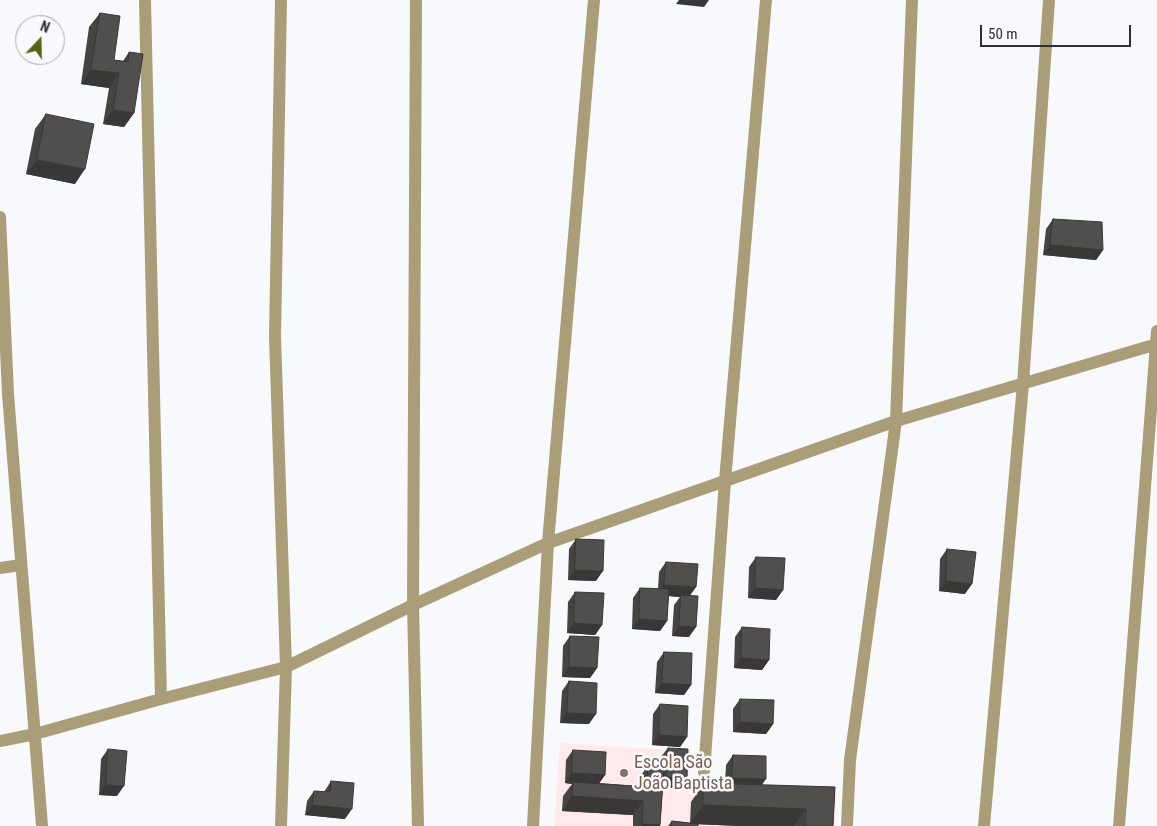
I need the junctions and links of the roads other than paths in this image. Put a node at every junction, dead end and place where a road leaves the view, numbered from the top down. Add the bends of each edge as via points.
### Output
1 (145, 0) edge
2 (281, 0) edge
3 (416, 0) edge
4 (594, 0) edge
5 (766, 0) edge
6 (912, 0) edge
7 (1049, 0) edge
8 (0, 217) edge
9 (1157, 331) edge
10 (1156, 344) edge
11 (1023, 384) junction
12 (4, 394) edge
13 (896, 421) junction
14 (725, 481) junction
15 (548, 543) junction
16 (21, 565) junction
17 (0, 568) edge
18 (413, 604) junction
19 (286, 667) junction
20 (161, 699) junction
21 (35, 734) junction
22 (0, 741) edge
23 (704, 772) dead end
24 (42, 826) edge
25 (281, 826) edge
26 (418, 826) edge
27 (533, 826) edge
28 (847, 826) edge
29 (984, 826) edge
30 (1119, 826) edge

1 - 20 street
2 - 19 street via 274,337
3 - 18 street
4 - 15 street
5 - 14 street
6 - 13 street
7 - 11 street
8 - 12 street
9 - 10 street
10 - 11 street
10 - 30 street
11 - 13 street
11 - 29 street
12 - 16 street
13 - 14 street
13 - 28 street via 850,760
14 - 15 street
14 - 23 street
15 - 18 street
15 - 27 street
16 - 17 street
16 - 21 street
18 - 19 street
18 - 26 street
19 - 20 street
19 - 25 street
20 - 21 street
21 - 22 street
21 - 24 street

